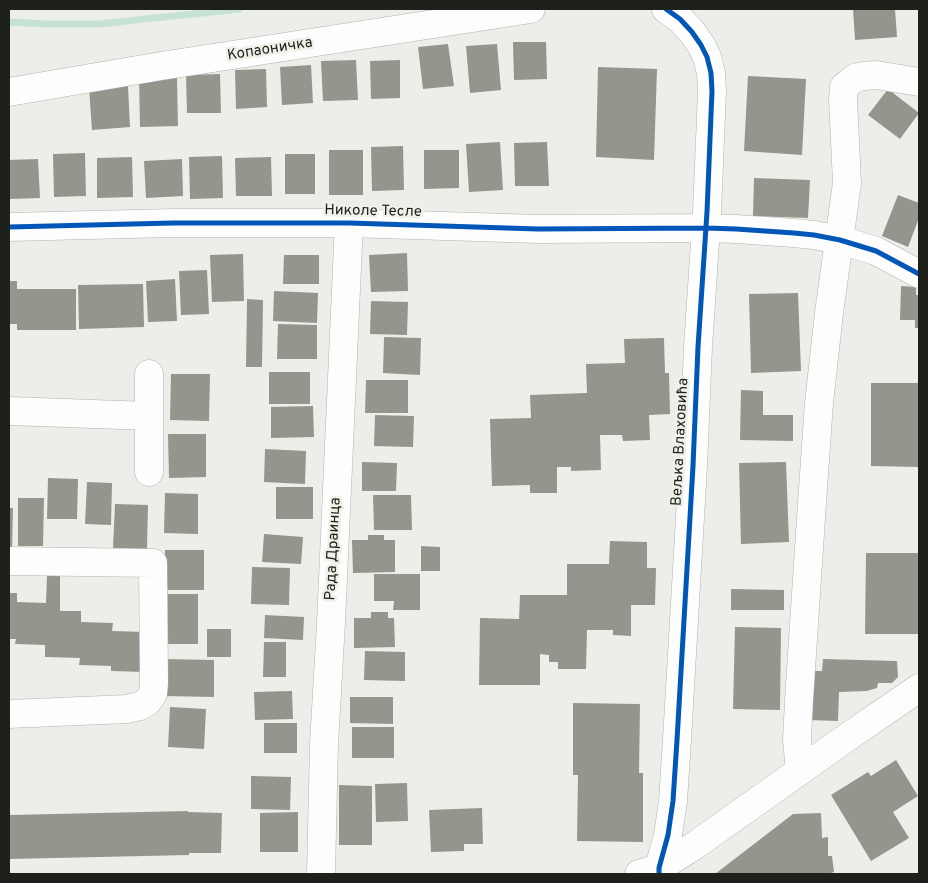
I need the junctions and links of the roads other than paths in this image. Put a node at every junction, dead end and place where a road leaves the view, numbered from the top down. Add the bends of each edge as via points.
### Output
1 (531, 9) edge
2 (669, 11) edge
3 (919, 82) edge
4 (9, 92) edge
5 (349, 223) junction
6 (9, 227) edge
7 (706, 228) junction
8 (840, 240) junction
9 (919, 274) edge
10 (149, 374) dead end
11 (9, 411) edge
12 (149, 416) junction
13 (149, 472) dead end
14 (9, 561) edge
15 (919, 688) edge
16 (9, 714) edge
17 (800, 771) junction
18 (652, 872) edge
19 (321, 874) edge

1 - 4 street, Копаоничка
2 - 7 street, Вељка Влаховића via 701,45 711,72
3 - 8 street via 870,75 857,77 844,87 847,183
5 - 6 street, Николе Тесле
5 - 7 street, Николе Тесле via 546,229
5 - 19 street, Рада Драинца via 324,744
7 - 8 street, Николе Тесле via 794,233
7 - 18 street, Вељка Влаховића via 673,796 668,835
8 - 9 street, Николе Тесле via 876,251
8 - 17 street via 829,313 812,503 797,739
10 - 12 street
11 - 12 street
12 - 13 street
14 - 16 street via 153,563 154,683 153,694 147,702 127,709
15 - 17 street
17 - 18 street

